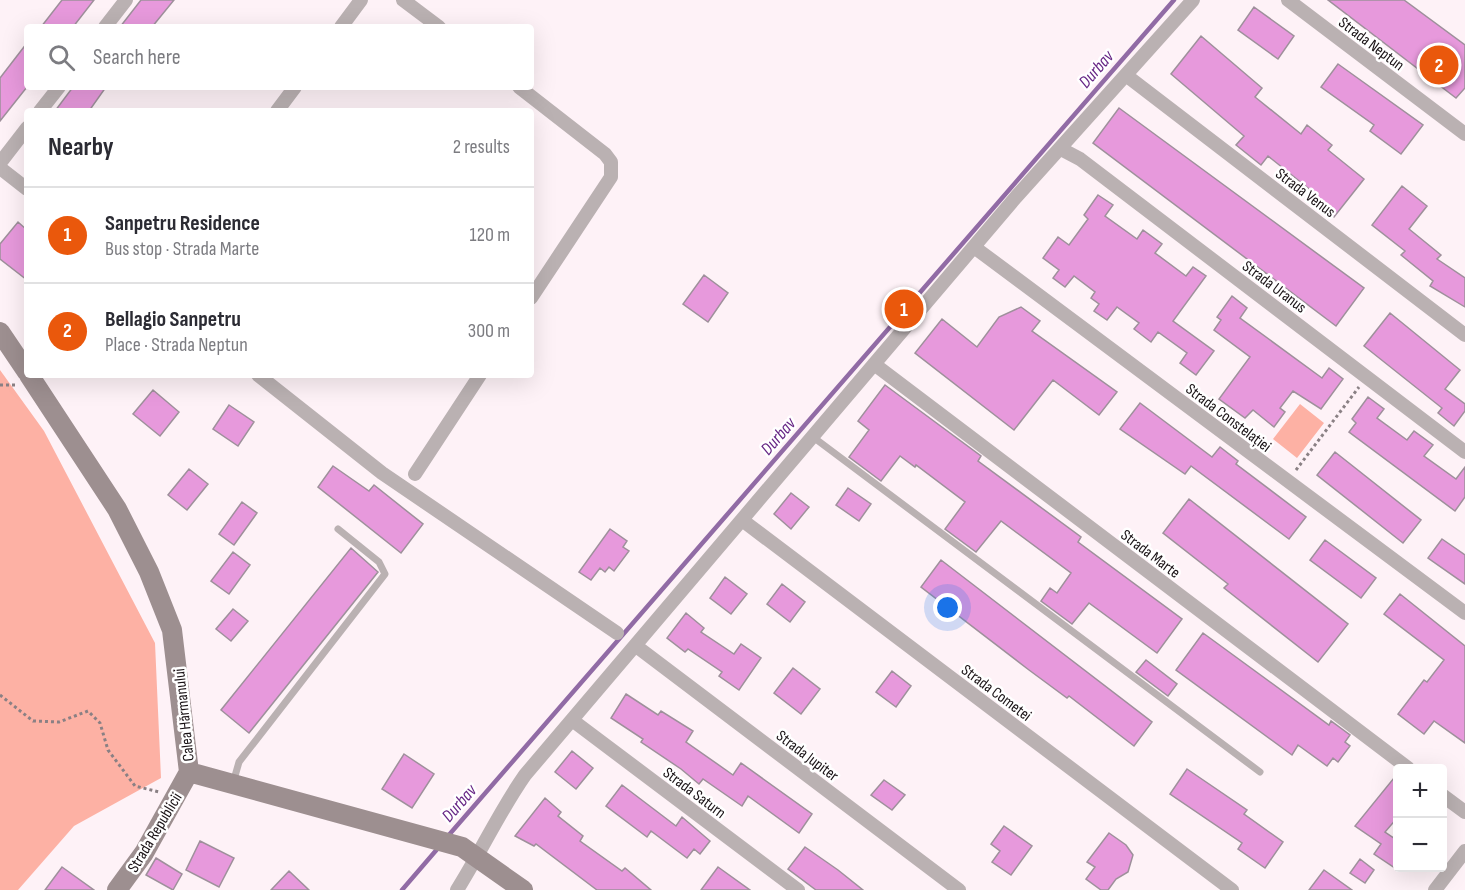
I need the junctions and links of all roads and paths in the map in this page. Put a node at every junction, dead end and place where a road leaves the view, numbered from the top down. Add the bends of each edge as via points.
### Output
1 (126, 0) edge
2 (362, 0) edge
3 (403, 0) edge
4 (1193, 0) edge
5 (1288, 0) edge
6 (107, 24) edge
7 (343, 24) edge
8 (435, 24) edge
9 (1127, 76) junction
10 (57, 90) edge
11 (294, 90) edge
12 (523, 90) edge
13 (42, 108) edge
14 (279, 108) edge
15 (24, 132) edge
16 (1464, 132) edge
17 (1061, 149) junction
18 (0, 165) edge
19 (24, 186) edge
20 (974, 247) junction
21 (534, 293) edge
22 (0, 332) edge
23 (1465, 335) edge
24 (874, 364) junction
25 (24, 367) edge
26 (1367, 376) junction
27 (31, 378) edge
28 (262, 378) edge
29 (478, 378) edge
30 (813, 436) junction
31 (1465, 452) edge
32 (415, 474) dead end
33 (1288, 481) junction
34 (742, 520) junction
35 (338, 529) dead end
36 (1465, 613) edge
37 (617, 633) dead end
38 (636, 645) junction
39 (0, 695) edge
40 (572, 720) junction
41 (1403, 764) edge
42 (1260, 772) dead end
43 (185, 780) junction
44 (233, 785) junction
45 (1447, 798) edge
46 (1465, 812) edge
47 (1465, 851) edge
48 (470, 852) junction
49 (117, 890) edge
50 (457, 890) edge
51 (523, 890) edge
52 (798, 890) edge
53 (959, 890) edge
54 (1232, 890) edge
55 (1435, 890) edge

1 - 6 street
2 - 7 street
3 - 8 street
4 - 9 street
5 - 16 street, Strada Neptun
9 - 17 street
9 - 23 street, Strada Venus
10 - 13 street
11 - 14 street
12 - 21 street via 596,145 611,162 611,177
15 - 18 street
17 - 20 street
17 - 26 street, Strada Uranus via 1080,159
18 - 19 street
20 - 24 street
20 - 33 street, Strada Constelației
22 - 25 main road, Calea Hărmanului
24 - 30 street
24 - 41 street, Strada Marte
26 - 31 street, Strada Uranus
26 - 33 path
27 - 43 main road, Calea Hărmanului via 117,509 149,572 172,630
28 - 37 street via 382,473
29 - 32 street
30 - 34 street
30 - 42 lane
33 - 36 street, Strada Constelației
34 - 38 street
34 - 54 street, Strada Cometei
35 - 44 lane via 380,562 385,574 239,762
38 - 40 street
38 - 53 street, Strada Jupiter
39 - 43 path via 33,721 59,722 87,711 100,723 108,750 135,786 169,792
40 - 48 street via 525,775
40 - 52 street, Strada Saturn
43 - 44 main road, Calea Hărmanului
43 - 49 main road, Strada Republicii via 144,853
44 - 48 main road, Calea Hărmanului
45 - 46 street
47 - 55 street
48 - 50 street
48 - 51 main road, Calea Hărmanului

